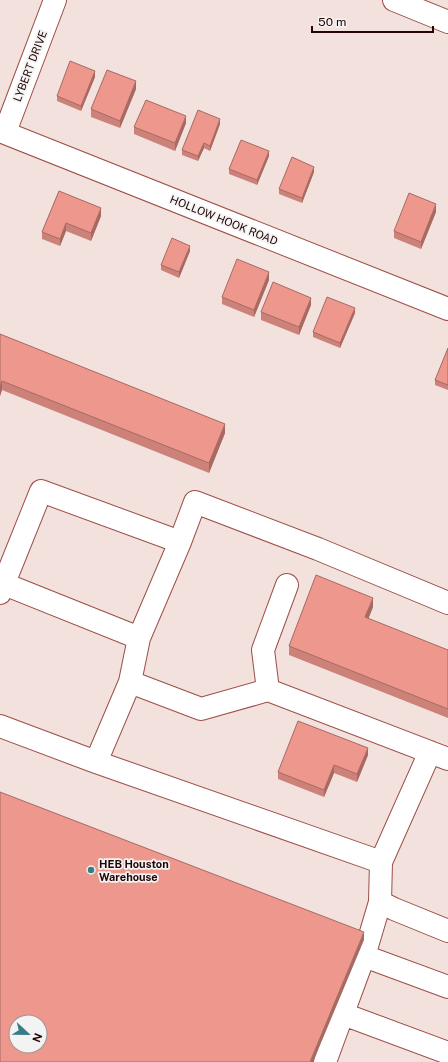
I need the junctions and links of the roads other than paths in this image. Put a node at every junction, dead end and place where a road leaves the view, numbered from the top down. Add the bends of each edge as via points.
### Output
1 (55, 0) edge
2 (394, 0) edge
3 (448, 22) edge
4 (2, 131) edge
5 (448, 309) edge
6 (180, 542) junction
7 (287, 585) dead end
8 (2, 589) edge
9 (448, 604) edge
10 (140, 638) junction
11 (130, 682) junction
12 (268, 690) junction
13 (0, 726) edge
14 (439, 755) edge
15 (96, 762) junction
16 (381, 862) junction
17 (380, 902) junction
18 (448, 931) edge
19 (364, 956) junction
20 (448, 987) edge
21 (343, 1014) junction
22 (448, 1053) edge
23 (325, 1062) edge

1 - 4 street, LYBERT DRIVE
2 - 3 street
4 - 5 street, HOLLOW HOOK ROAD
6 - 8 street via 41,491
6 - 9 street via 195,502 318,549
6 - 10 street
7 - 12 street via 263,650
8 - 10 street
10 - 11 street
11 - 12 street via 201,709
11 - 15 street
12 - 14 street
13 - 15 street
14 - 16 street
15 - 16 street
16 - 17 street
17 - 18 street
17 - 19 street
19 - 20 street
19 - 21 street
21 - 22 street
21 - 23 street

